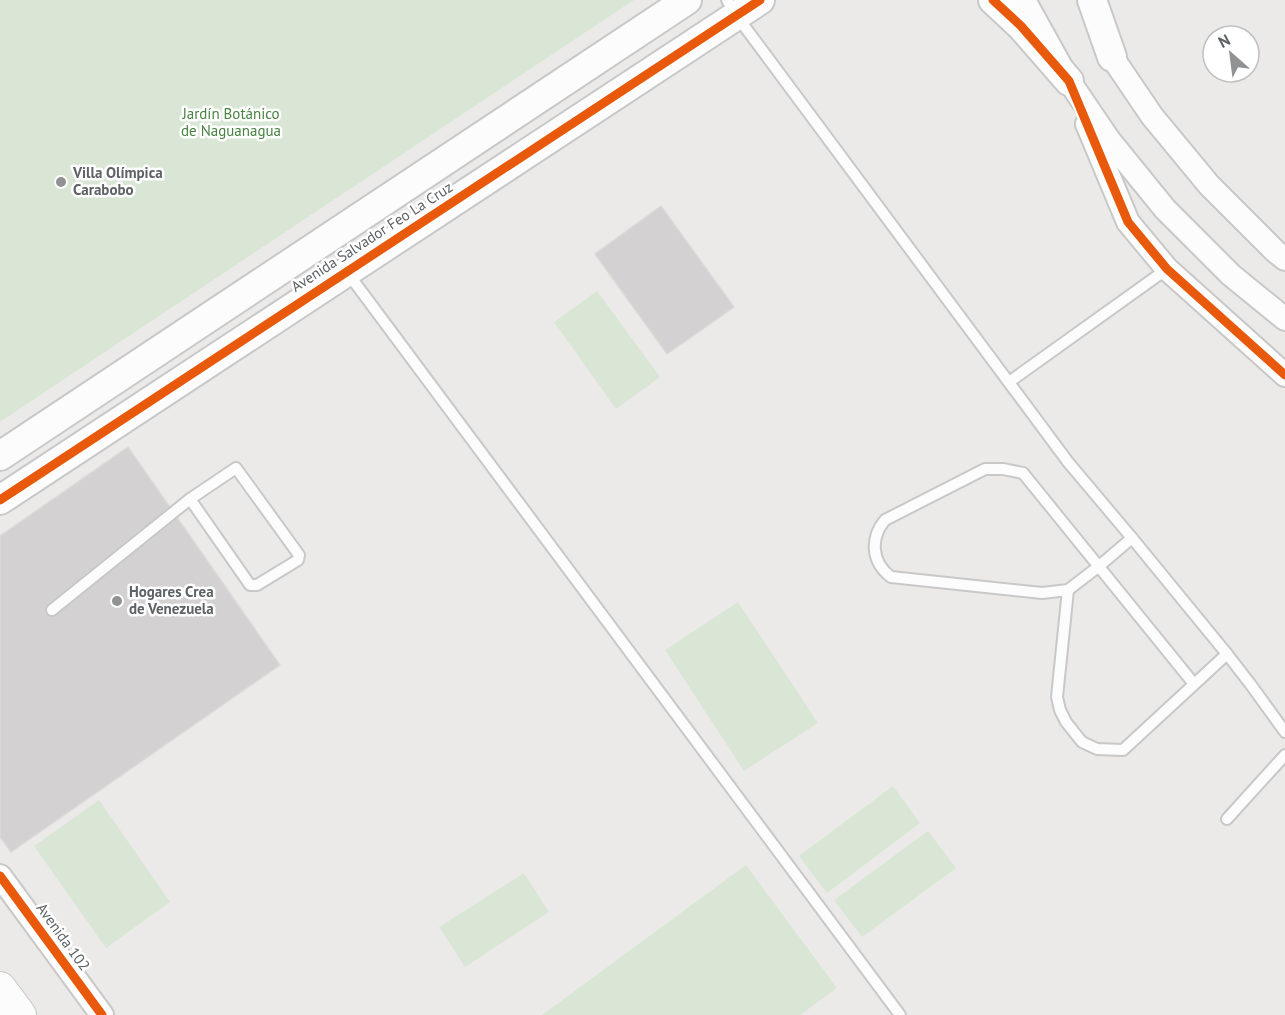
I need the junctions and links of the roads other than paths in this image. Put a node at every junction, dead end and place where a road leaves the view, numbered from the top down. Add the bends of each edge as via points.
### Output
1 (687, 0) edge
2 (760, 0) edge
3 (993, 0) edge
4 (1024, 0) edge
5 (1084, 0) edge
6 (1092, 0) edge
7 (732, 8) edge
8 (1112, 57) junction
9 (1068, 81) junction
10 (1285, 259) edge
11 (1167, 269) junction
12 (347, 272) junction
13 (1285, 319) edge
14 (135, 367) junction
15 (1285, 375) edge
16 (1009, 382) junction
17 (159, 396) junction
18 (0, 456) edge
19 (189, 499) junction
20 (0, 500) edge
21 (1132, 538) junction
22 (1098, 567) junction
23 (1068, 590) junction
24 (52, 610) dead end
25 (1227, 654) junction
26 (1194, 684) junction
27 (1285, 732) edge
28 (1285, 755) edge
29 (1227, 819) dead end
30 (0, 876) edge
31 (0, 988) edge
32 (21, 1015) edge
33 (102, 1015) edge
34 (900, 1015) edge

1 - 14 street, Avenida Salvador Feo La Cruz
2 - 7 street, Avenida Salvador Feo La Cruz
3 - 9 street
4 - 9 street
5 - 8 street
6 - 8 street
7 - 12 street, Avenida Salvador Feo La Cruz
7 - 16 lane
8 - 10 street via 1152,116 1209,185
9 - 11 street via 1128,222
9 - 13 street via 1108,140 1165,209 1231,274
11 - 15 street
11 - 16 lane
12 - 17 street, Avenida Salvador Feo La Cruz
12 - 34 lane
14 - 17 street
14 - 18 street, Avenida Salvador Feo La Cruz
16 - 21 lane via 1068,462
17 - 20 street, Avenida Salvador Feo La Cruz
19 - 19 lane via 236,468 299,555 298,560 257,585 250,585
19 - 24 lane
21 - 22 lane
21 - 25 lane
22 - 23 lane
22 - 23 lane via 1023,473 1003,469 985,469 885,520 876,536 876,557 891,578 1042,593
22 - 26 lane
23 - 26 lane via 1057,696 1066,723 1082,742 1097,749 1123,750
25 - 26 lane
25 - 27 lane
28 - 29 lane
30 - 33 street, Avenida 102
31 - 32 main road

